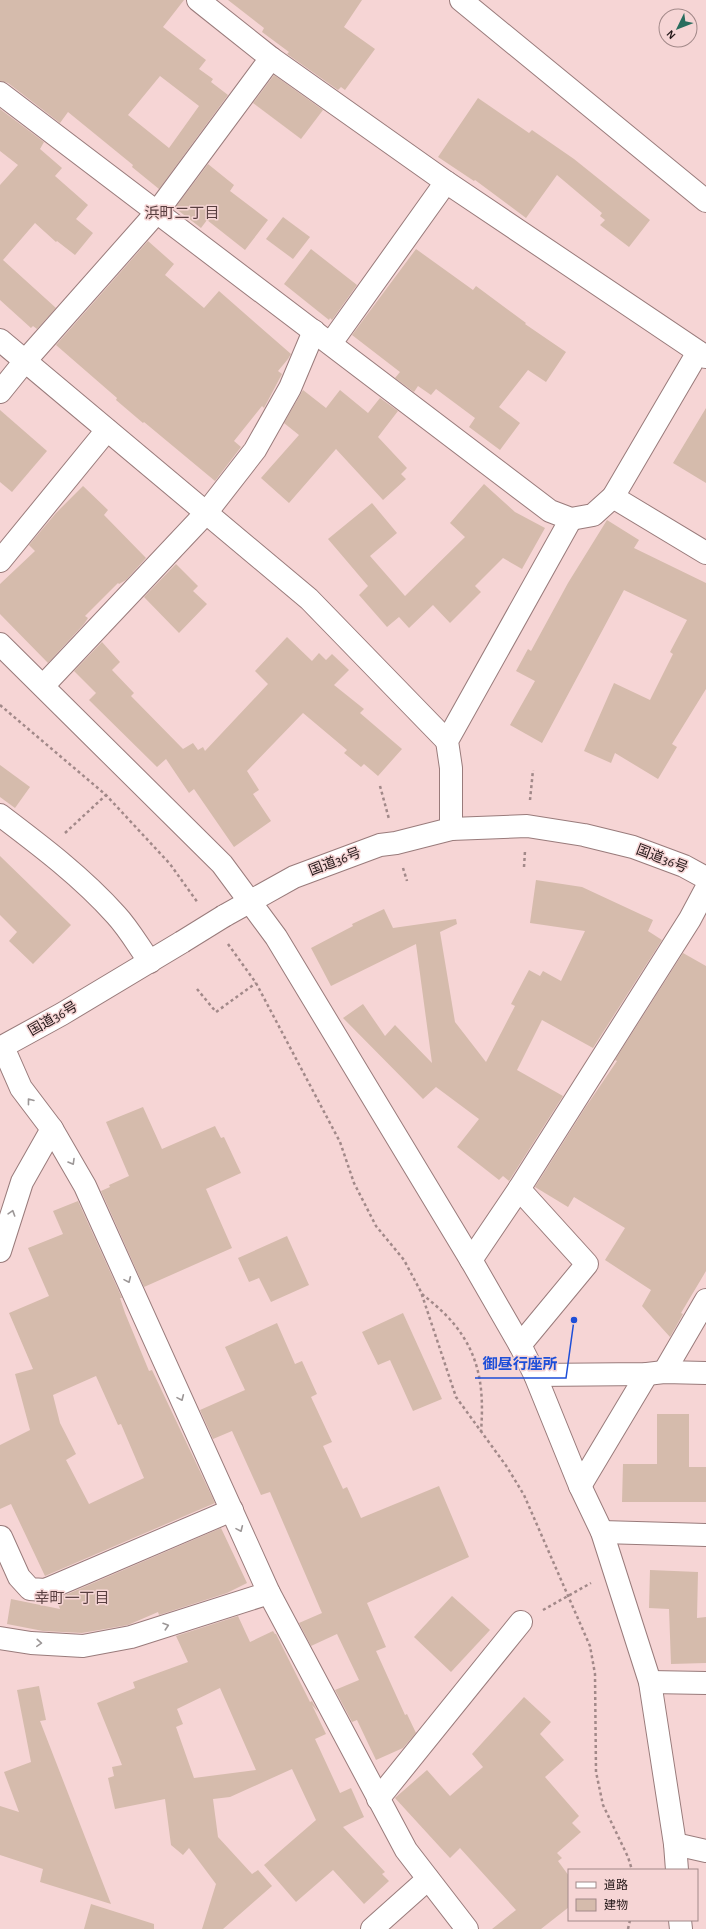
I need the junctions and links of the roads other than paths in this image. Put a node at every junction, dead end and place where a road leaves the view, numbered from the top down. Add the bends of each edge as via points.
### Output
1 (198, 0) edge
2 (461, 0) edge
3 (270, 58) junction
4 (0, 93) edge
5 (446, 182) junction
6 (706, 201) edge
7 (157, 212) junction
8 (322, 337) junction
9 (0, 340) edge
10 (702, 354) edge
11 (25, 361) junction
12 (0, 392) edge
13 (107, 430) junction
14 (613, 497) junction
15 (206, 513) junction
16 (571, 519) junction
17 (706, 553) edge
18 (0, 561) edge
19 (0, 644) edge
20 (43, 686) junction
21 (447, 741) junction
22 (0, 816) edge
23 (451, 829) junction
24 (706, 878) edge
25 (706, 889) edge
26 (249, 901) junction
27 (150, 962) junction
28 (1, 1047) edge
29 (52, 1128) junction
30 (519, 1189) junction
31 (0, 1250) edge
32 (470, 1260) junction
33 (706, 1300) edge
34 (520, 1345) junction
35 (655, 1373) junction
36 (706, 1373) edge
37 (535, 1375) junction
38 (580, 1486) junction
39 (232, 1510) junction
40 (602, 1532) junction
41 (706, 1535) edge
42 (1, 1537) dead end
43 (269, 1593) junction
44 (522, 1622) road end
45 (0, 1638) edge
46 (650, 1682) junction
47 (706, 1683) edge
48 (378, 1799) junction
49 (675, 1844) junction
50 (706, 1851) edge
51 (677, 1869) edge
52 (428, 1880) junction
53 (372, 1929) edge
54 (467, 1929) edge

1 - 3 main road
2 - 6 main road
3 - 5 main road
3 - 7 main road
4 - 7 main road
5 - 8 main road
5 - 10 main road
7 - 8 main road
7 - 11 main road
8 - 15 main road via 255,450
8 - 16 main road via 550,510
9 - 11 main road
10 - 14 main road
11 - 12 main road
11 - 13 main road
13 - 15 main road
13 - 18 main road
14 - 16 main road via 593,515
14 - 17 main road
15 - 20 main road
15 - 21 main road via 308,599
16 - 21 main road
19 - 20 main road
20 - 26 main road via 222,864
21 - 23 main road via 451,768
22 - 27 main road via 47,851 93,891 118,916
23 - 24 main road, 国道36号 via 527,826 584,835 633,847 684,866
23 - 26 main road, 国道36号 via 380,845 294,877
25 - 30 main road via 690,919
26 - 27 main road, 国道36号, bridge
26 - 32 main road via 276,937
27 - 28 main road, 国道36号
29 -> 28 main road via 21,1088
31 -> 29 main road via 22,1182
29 -> 39 main road via 85,1186
30 - 32 main road
30 - 34 main road via 587,1264
32 - 34 main road
33 - 35 main road
34 - 37 main road
35 - 36 main road
35 - 37 main road
35 - 38 main road
37 - 38 main road
38 - 40 main road
39 - 42 main road via 45,1590 30,1589 19,1577
39 -> 43 main road
40 - 41 main road
40 - 46 main road
45 -> 43 main road via 31,1643 83,1646 131,1637
43 - 48 main road
44 - 48 main road
46 - 47 main road
46 - 49 main road
48 - 52 main road via 406,1850
49 - 50 main road
49 - 51 main road
52 - 53 main road
52 - 54 main road

